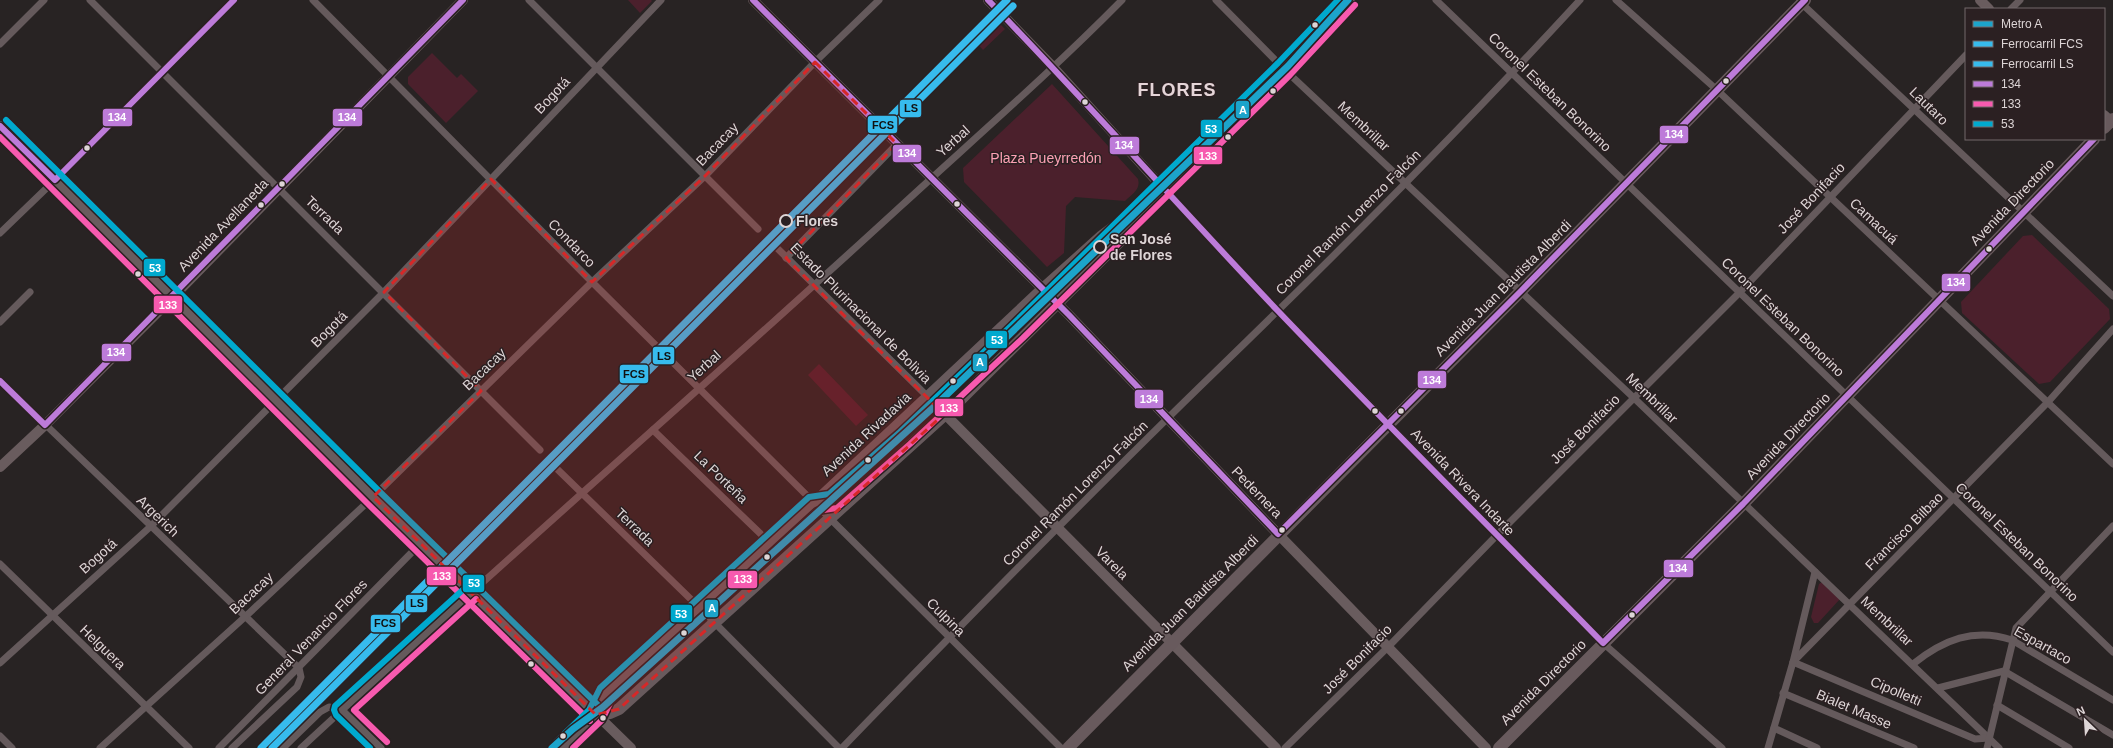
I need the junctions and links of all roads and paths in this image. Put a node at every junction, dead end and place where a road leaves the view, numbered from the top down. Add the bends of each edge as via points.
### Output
1 (44, 0) edge
2 (90, 0) edge
3 (234, 0) edge
4 (313, 0) edge
5 (463, 0) edge
6 (529, 0) edge
7 (661, 0) edge
8 (753, 0) edge
9 (878, 0) edge
10 (988, 0) edge
11 (1122, 0) edge
12 (1216, 0) edge
13 (1349, 0) edge
14 (1436, 0) edge
15 (1580, 0) edge
16 (1616, 0) edge
17 (1980, 0) edge
18 (2020, 0) edge
19 (1801, 1) edge
20 (1989, 8) edge
21 (2012, 8) edge
22 (0, 44) edge
23 (1965, 56) edge
24 (815, 62) junction
25 (597, 67) junction
26 (1053, 67) junction
27 (1284, 69) junction
28 (163, 73) junction
29 (1513, 73) junction
30 (389, 75) junction
31 (1717, 90) junction
32 (1914, 109) junction
33 (0, 126) edge
34 (2093, 140) edge
35 (897, 144) junction
36 (705, 176) junction
37 (932, 178) junction
38 (492, 179) junction
39 (55, 180) junction
40 (1406, 182) junction
41 (1625, 184) junction
42 (278, 188) junction
43 (1163, 188) junction
44 (1830, 197) junction
45 (1149, 202) junction
46 (2023, 213) junction
47 (758, 229) dead end
48 (0, 233) edge
49 (776, 247) dead end
50 (786, 258) junction
51 (592, 282) junction
52 (814, 286) junction
53 (1043, 289) junction
54 (30, 292) dead end
55 (384, 292) junction
56 (1520, 292) junction
57 (1740, 293) junction
58 (2113, 296) edge
59 (173, 297) junction
60 (1939, 300) junction
61 (1057, 303) junction
62 (1278, 311) junction
63 (0, 322) edge
64 (2113, 329) edge
65 (0, 381) edge
66 (699, 387) junction
67 (481, 391) junction
68 (928, 397) junction
69 (1847, 397) junction
70 (1634, 399) junction
71 (276, 400) junction
72 (2048, 402) junction
73 (944, 414) junction
74 (1167, 419) junction
75 (1389, 424) junction
76 (45, 425) junction
77 (653, 430) junction
78 (540, 450) dead end
79 (2113, 464) edge
80 (553, 465) dead end
81 (0, 466) edge
82 (581, 493) junction
83 (373, 496) junction
84 (1954, 499) junction
85 (814, 503) junction
86 (1744, 504) junction
87 (830, 518) junction
88 (2113, 526) edge
89 (150, 527) junction
90 (1059, 529) junction
91 (1278, 534) junction
92 (1496, 536) junction
93 (421, 543) junction
94 (771, 544) junction
95 (0, 564) edge
96 (1815, 572) junction
97 (2051, 592) junction
98 (471, 593) junction
99 (1850, 604) junction
100 (700, 608) junction
101 (52, 616) junction
102 (246, 616) junction
103 (715, 623) junction
104 (949, 638) junction
105 (2012, 640) junction
106 (1171, 643) junction
107 (1603, 643) junction
108 (1389, 646) junction
109 (2113, 652) edge
110 (1793, 662) junction
111 (0, 663) edge
112 (1913, 664) junction
113 (299, 668) junction
114 (2004, 671) junction
115 (1938, 688) junction
116 (1783, 693) junction
117 (2113, 700) edge
118 (1996, 705) junction
119 (145, 707) junction
120 (342, 710) junction
121 (596, 715) junction
122 (1774, 728) junction
123 (2113, 735) edge
124 (0, 736) edge
125 (1989, 738) junction
126 (12, 748) edge
127 (100, 748) edge
128 (189, 748) edge
129 (219, 748) edge
130 (232, 748) edge
131 (283, 748) edge
132 (301, 748) edge
133 (381, 748) edge
134 (561, 748) edge
135 (630, 748) edge
136 (839, 748) edge
137 (842, 748) edge
138 (1061, 748) edge
139 (1068, 748) edge
140 (1276, 748) edge
141 (1285, 748) edge
142 (1486, 748) edge
143 (1499, 748) edge
144 (1722, 748) edge
145 (1768, 748) edge
146 (1817, 748) edge
147 (1914, 748) edge
148 (1987, 748) edge
149 (1999, 748) edge
150 (2069, 748) edge

1 - 22 street
2 - 28 street, Terrada
3 - 28 street
4 - 30 street, Condarco
5 - 30 street, Avenida Avellaneda
6 - 25 street
7 - 25 street, Bogotá
8 - 24 street, Pedernera
9 - 24 street, Bacacay
10 - 26 street
11 - 26 street, Yerbal
12 - 27 street, Membrillar
13 - 27 main road, Avenida Rivadavia
14 - 29 street, Coronel Esteban Bonorino
15 - 29 street, Coronel Ramón Lorenzo Falcón
16 - 31 street, Camacuá
17 - 20 street
18 - 21 street
19 - 31 main road, Avenida Juan Bautista Alberdi
19 - 32 street, Lautaro
23 - 32 street, José Bonifacio
24 - 35 street, Pedernera
24 - 36 street, Bacacay
25 - 36 street
25 - 38 street, Bogotá
26 - 37 street, Yerbal
26 - 43 street
27 - 40 street, Membrillar
27 - 43 main road, Avenida Rivadavia
28 - 39 street
28 - 42 street, Terrada
29 - 40 street, Coronel Ramón Lorenzo Falcón
29 - 41 street, Coronel Esteban Bonorino
30 - 38 street, Condarco
30 - 42 street, Avenida Avellaneda
31 - 41 main road, Avenida Juan Bautista Alberdi
31 - 44 street, Camacuá
32 - 44 street, José Bonifacio
32 - 46 street, Lautaro
33 - 39 street
34 - 46 main road, Avenida Directorio
35 - 37 street, Pedernera
35 - 50 street
36 - 47 street
36 - 51 street, Bacacay
37 - 52 street, Yerbal
37 - 53 street, Pedernera
38 - 51 street, Condarco
38 - 55 street, Bogotá
39 - 48 street
39 - 59 street
40 - 56 street, Membrillar
40 - 62 street, Coronel Ramón Lorenzo Falcón
41 - 56 main road, Avenida Juan Bautista Alberdi
41 - 57 street, Coronel Esteban Bonorino
42 - 55 street, Terrada
42 - 59 street, Avenida Avellaneda
43 - 45 main road, Avenida Rivadavia
43 - 62 street, Avenida Rivera Indarte
44 - 57 street, José Bonifacio
44 - 60 street, Camacuá
45 - 53 main road, Avenida Rivadavia via 1106,232
45 - 61 main road, Avenida Rivadavia via 1127,234
46 - 58 street, Lautaro
46 - 60 main road, Avenida Directorio
49 - 50 street, Estado Plurinacional de Bolivia
50 - 52 street, Estado Plurinacional de Bolivia
51 - 66 street, Condarco
51 - 67 street, Bacacay
52 - 66 street, Yerbal
52 - 68 street, Estado Plurinacional de Bolivia
53 - 61 street, Pedernera
53 - 68 main road, Avenida Rivadavia
54 - 63 street
55 - 67 street, Terrada
55 - 71 street, Bogotá
56 - 70 street, Membrillar
56 - 75 main road, Avenida Juan Bautista Alberdi
57 - 69 street, Coronel Esteban Bonorino
57 - 70 street, José Bonifacio
59 - 71 street
59 - 76 street, Avenida Avellaneda
60 - 69 main road, Avenida Directorio
60 - 72 street, Camacuá
61 - 73 main road, Avenida Rivadavia
61 - 74 street, Pedernera
62 - 74 street, Coronel Ramón Lorenzo Falcón
62 - 75 street, Avenida Rivera Indarte
64 - 72 street, Francisco Bilbao
65 - 76 street, Argerich
66 - 77 street, Yerbal
66 - 85 street, Condarco
67 - 78 street, Terrada
67 - 83 street, Bacacay
68 - 73 street, Varela
68 - 85 main road, Avenida Rivadavia
69 - 84 street, Coronel Esteban Bonorino
69 - 86 main road, Avenida Directorio
70 - 86 street, Membrillar
70 - 92 street, José Bonifacio
71 - 83 street
71 - 89 street, Bogotá
72 - 79 street, Camacuá
72 - 84 street, Francisco Bilbao
73 - 87 main road, Avenida Rivadavia
73 - 90 street, Varela
74 - 90 street, Coronel Ramón Lorenzo Falcón
74 - 91 street, Pedernera
75 - 91 main road, Avenida Juan Bautista Alberdi
75 - 92 street, Avenida Rivera Indarte
76 - 81 street, Avenida Avellaneda
76 - 89 street, Argerich
77 - 82 street, Yerbal
77 - 94 street, La Porteña
80 - 82 street, Terrada
82 - 98 street, Yerbal
82 - 100 street, Terrada
83 - 93 street
83 - 102 street, Bacacay
84 - 97 street, Coronel Esteban Bonorino
84 - 99 street, Francisco Bilbao
85 - 87 street, Culpina
85 - 94 main road, Avenida Rivadavia
86 - 96 street, Membrillar
86 - 107 main road, Avenida Directorio
87 - 103 main road, Avenida Rivadavia
87 - 104 street, Culpina
88 - 97 street
89 - 101 street, Bogotá
89 - 102 street, Argerich
90 - 104 street, Coronel Ramón Lorenzo Falcón
90 - 106 street, Varela
91 - 106 main road, Avenida Juan Bautista Alberdi
91 - 108 street, Pedernera
92 - 107 street, Avenida Rivera Indarte
92 - 108 street, José Bonifacio
93 - 98 street
93 - 113 street, General Venancio Flores
94 - 100 main road, Avenida Rivadavia
95 - 101 street, Helguera
96 - 99 street, Membrillar
96 - 110 street, Francisco Bilbao
97 - 105 street via 2016,628
97 - 109 street, Coronel Esteban Bonorino
98 - 120 street, Yerbal
98 - 121 street
99 - 110 street, Francisco Bilbao
99 - 112 street, Membrillar
100 - 103 street, Terrada
100 - 121 main road, Avenida Rivadavia via 605,694
101 - 111 street, Bogotá
101 - 119 street, Helguera
102 - 113 street, Argerich
102 - 119 street, Bacacay
103 - 121 main road, Avenida Rivadavia via 619,709
103 - 136 street, Terrada
104 - 137 street, Coronel Ramón Lorenzo Falcón
104 - 138 street, Culpina
105 - 112 street, Espartaco via 1997,635 1981,634 1961,638 1929,651
105 - 114 street
105 - 117 street, Espartaco
106 - 139 main road, Avenida Juan Bautista Alberdi
106 - 140 street, Varela
107 - 143 main road, Avenida Directorio
107 - 144 street, Avenida Rivera Indarte
108 - 141 street, José Bonifacio
108 - 142 street, Pedernera
110 - 116 street, Francisco Bilbao
110 - 125 street, Cipolletti via 1975,739
112 - 115 street, Membrillar
113 - 129 street, General Venancio Flores
113 - 130 street via 301,677 298,687
114 - 115 street
114 - 118 street
114 - 123 street
115 - 125 street, Membrillar
116 - 122 street, Francisco Bilbao
116 - 147 street, Bialet Masse
118 - 125 street
118 - 150 street
119 - 127 street, Bacacay
119 - 128 street, Helguera
120 - 131 street via 329,707 320,712
120 - 132 street, Yerbal
120 - 133 street
121 - 134 main road, Avenida Rivadavia
121 - 135 street
122 - 145 street, Francisco Bilbao
122 - 146 street
124 - 126 street
125 - 148 street
125 - 149 street, Membrillar

